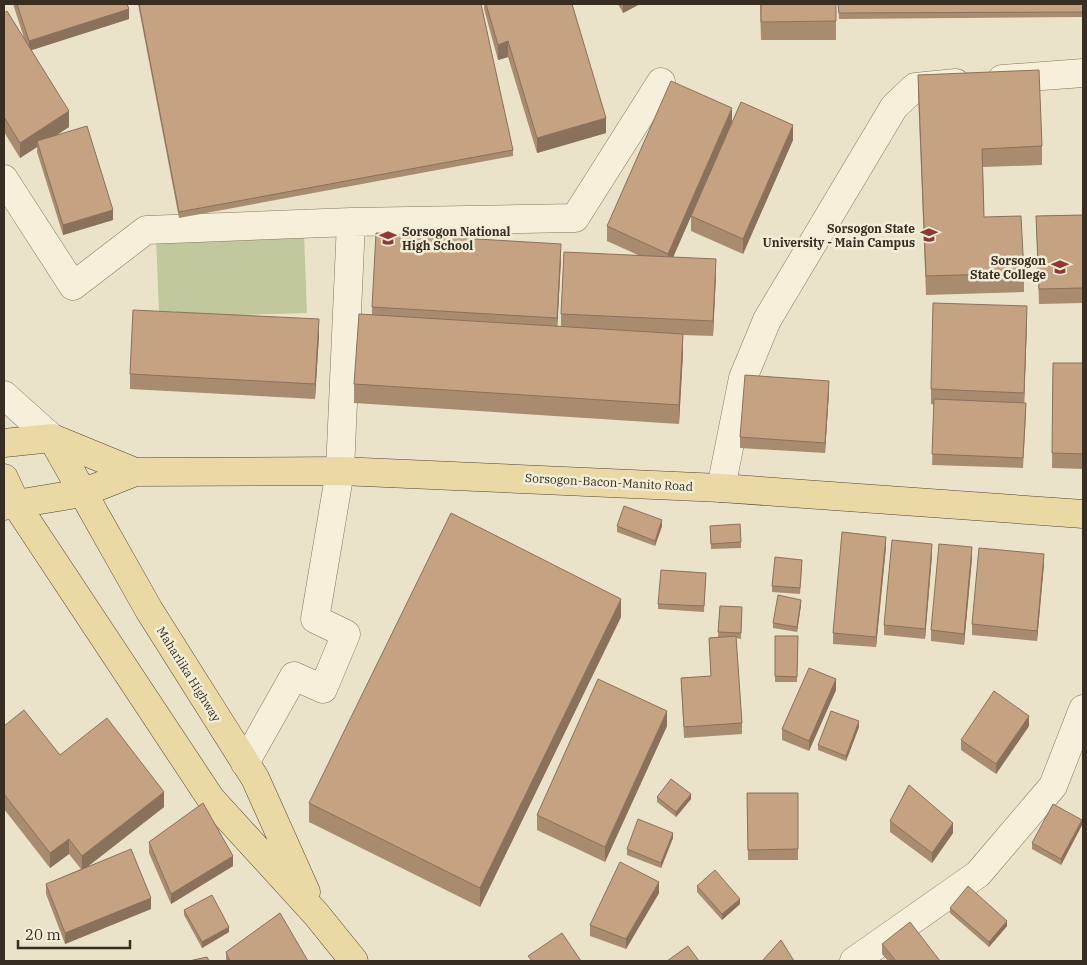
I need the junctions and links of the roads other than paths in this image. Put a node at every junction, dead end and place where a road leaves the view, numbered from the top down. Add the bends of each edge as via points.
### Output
1 (1083, 73) edge
2 (661, 82) dead end
3 (4, 179) edge
4 (351, 222) junction
5 (4, 395) edge
6 (52, 438) junction
7 (4, 444) edge
8 (340, 471) junction
9 (135, 472) junction
10 (4, 478) edge
11 (721, 488) junction
12 (82, 493) junction
13 (10, 506) edge
14 (1083, 514) edge
15 (1083, 709) edge
16 (245, 763) junction
17 (316, 914) junction
18 (354, 961) edge
19 (854, 961) edge

1 - 11 street via 915,87 894,106 766,320 743,378
2 - 4 street via 575,218
3 - 4 street via 73,286 146,230
4 - 8 street
5 - 6 street
6 - 7 main road
6 - 9 main road, Sorsogon-Bacon-Manito Road
6 - 12 main road, Maharlika Highway
8 - 9 main road, Sorsogon-Bacon-Manito Road
8 - 11 main road, Sorsogon-Bacon-Manito Road
8 - 16 street via 315,619 346,634 323,690 294,676
9 - 12 main road, Sorsogon-Bacon-Manito Road
10 - 13 main road, Maharlika Highway
11 - 14 main road, Sorsogon-Bacon-Manito Road
12 - 13 main road, Sorsogon-Bacon-Manito Road
12 - 16 main road, Maharlika Highway via 149,610
13 - 17 main road, Maharlika Highway via 211,799
15 - 19 street via 1052,786 978,874
16 - 17 main road, Maharlika Highway via 255,778
17 - 18 main road, Maharlika Highway

